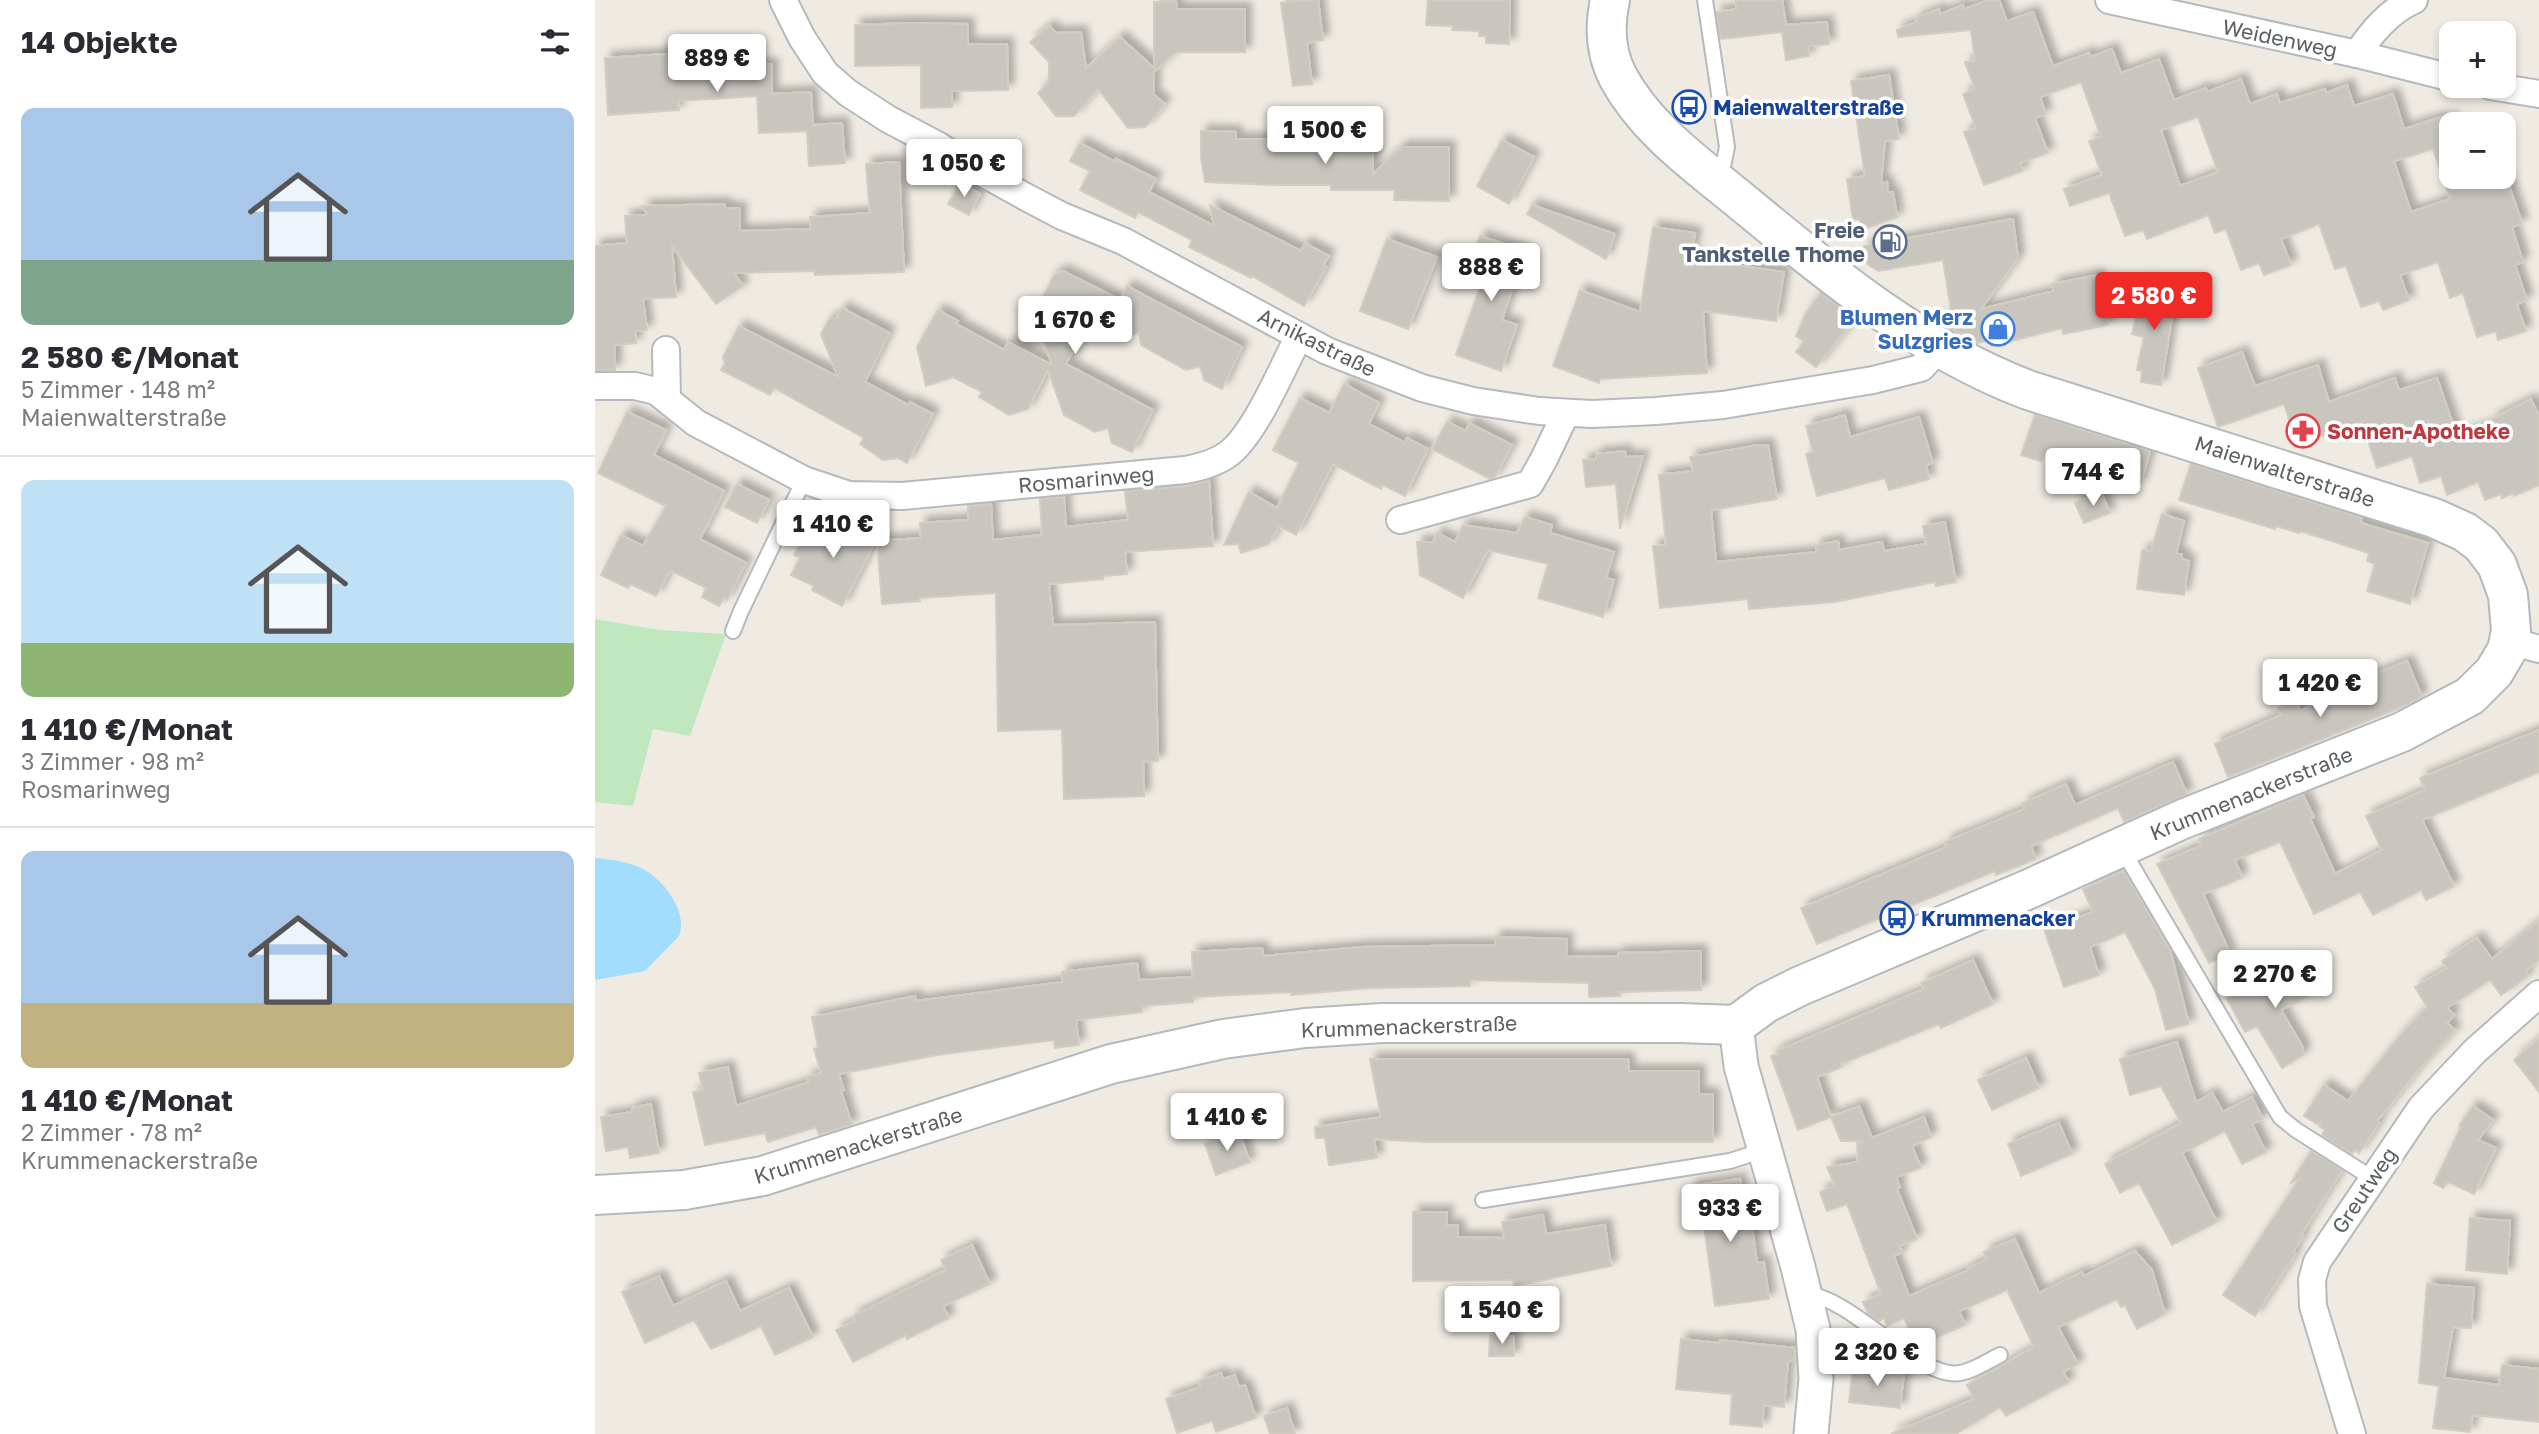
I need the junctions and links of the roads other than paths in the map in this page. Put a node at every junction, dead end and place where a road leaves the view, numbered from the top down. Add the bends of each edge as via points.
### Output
1 (783, 0) edge
2 (1610, 0) edge
3 (1705, 0) edge
4 (2109, 0) edge
5 (2414, 0) edge
6 (2357, 54) junction
7 (2439, 75) edge
8 (2516, 90) edge
9 (2539, 94) edge
10 (1719, 183) junction
11 (1299, 336) junction
12 (1939, 349) junction
13 (666, 350) dead end
14 (595, 386) edge
15 (667, 399) junction
16 (1566, 413) junction
17 (804, 480) junction
18 (1400, 520) dead end
19 (733, 631) dead end
20 (2519, 633) edge
21 (2120, 846) junction
22 (2539, 994) edge
23 (1735, 1025) junction
24 (1764, 1150) junction
25 (2372, 1178) junction
26 (595, 1195) edge
27 (1483, 1200) dead end
28 (1806, 1294) junction
29 (2000, 1355) dead end
30 (1811, 1434) edge
31 (2353, 1434) edge

1 - 11 street, Arnikastraße via 818,63 848,93 1024,196 1123,241
2 - 10 main road, Maienwalterstraße via 1606,38 1617,76 1644,116
3 - 10 lane via 1727,147
4 - 6 street, Weidenweg
5 - 6 street via 2374,30
6 - 7 street, Weidenweg
8 - 9 street
10 - 12 main road, Maienwalterstraße via 1887,315
11 - 16 street, Arnikastraße via 1422,388 1496,405
11 - 17 street, Rosmarinweg via 1239,443 1220,459 1195,468 888,497 849,495
12 - 16 street, Arnikastraße via 1913,371 1801,394 1703,408
12 - 20 main road, Maienwalterstraße via 2028,390 2456,527 2492,557 2502,574
13 - 15 street
14 - 15 street, Rosmarinweg via 643,387
15 - 17 street, Rosmarinweg via 696,423
16 - 18 street via 1530,484
17 - 19 lane
20 - 21 main road, Krummenackerstraße via 2494,673 2460,703 2402,732
21 - 23 main road, Krummenackerstraße via 1800,986
21 - 25 lane, Krummenackerstraße via 2280,1117
22 - 25 street, Greutweg via 2433,1093
23 - 24 street
23 - 26 main road, Krummenackerstraße via 1382,1023 1260,1034 1185,1046 1111,1065 763,1176 684,1190
24 - 27 lane via 1730,1161
24 - 28 street
25 - 31 street, Greutweg via 2322,1253 2312,1280 2315,1315
28 - 29 lane via 1833,1302 1938,1369 1962,1372
28 - 30 street via 1816,1362

